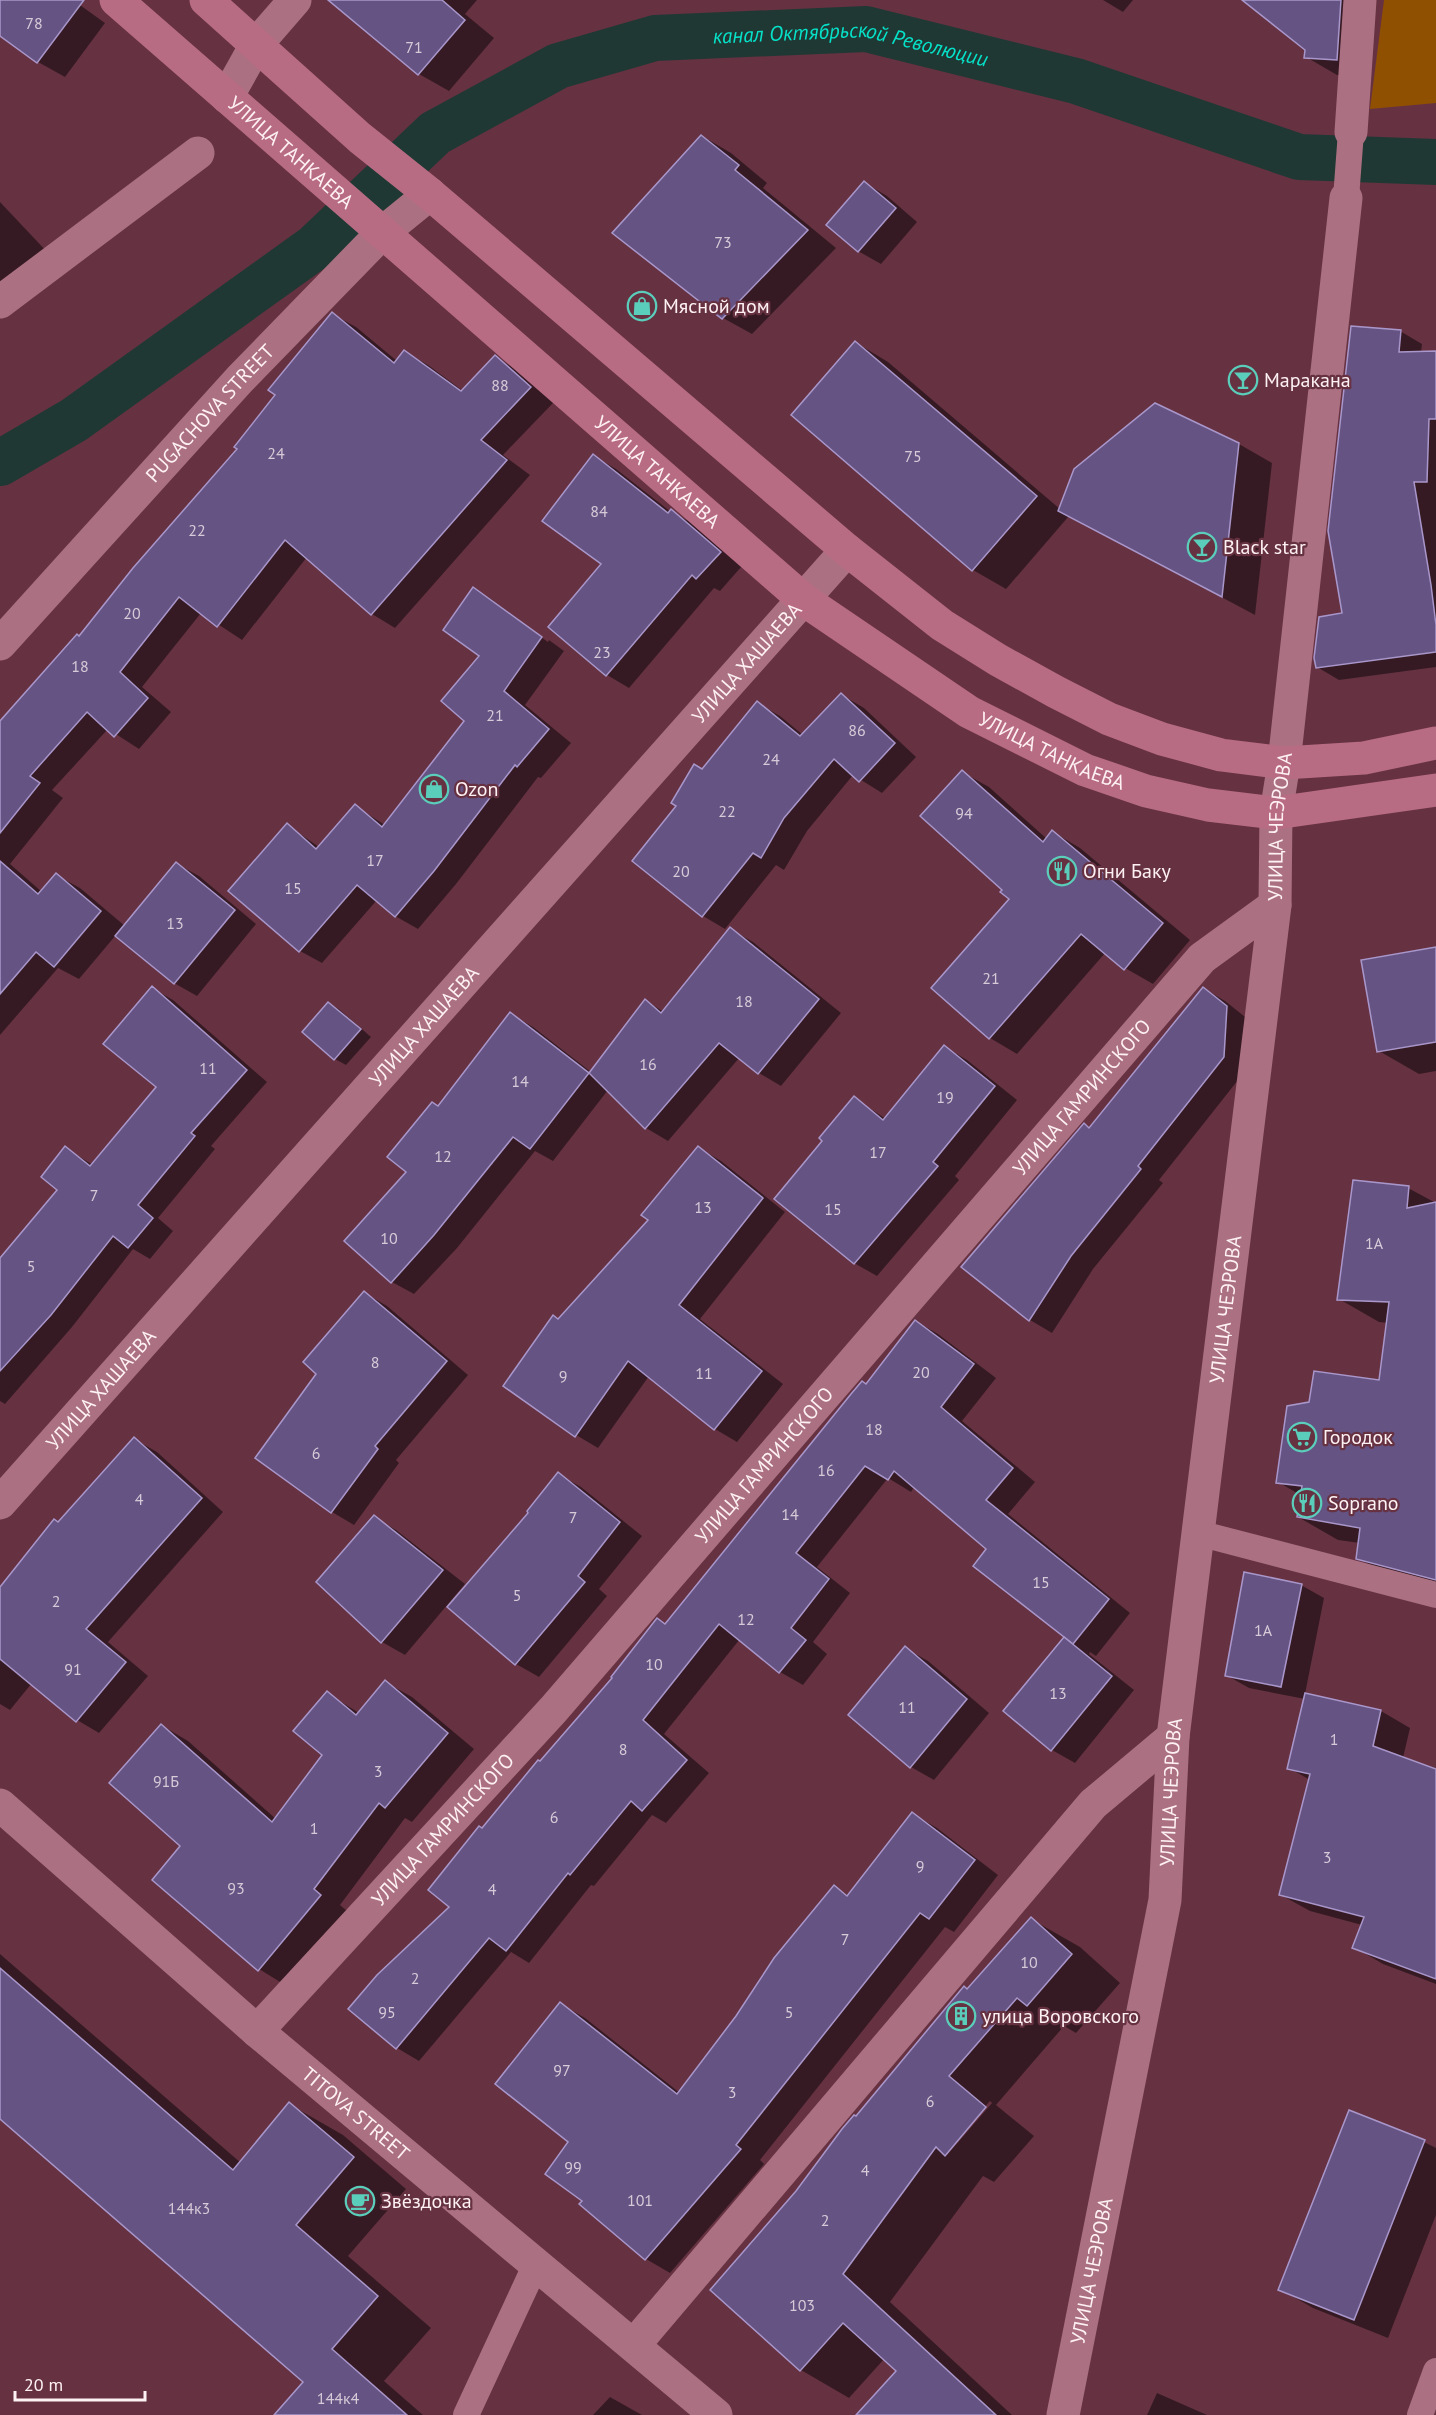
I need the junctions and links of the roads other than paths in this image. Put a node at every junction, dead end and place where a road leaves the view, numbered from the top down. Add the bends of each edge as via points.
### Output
1 (116, 0) edge
2 (206, 0) edge
3 (295, 0) edge
4 (1360, 0) edge
5 (256, 45) junction
6 (227, 97) junction
7 (1351, 132) joint
8 (198, 153) dead end
9 (430, 194) junction
10 (1346, 198) joint
11 (381, 232) junction
12 (0, 302) edge
13 (847, 550) junction
14 (804, 600) junction
15 (0, 644) edge
16 (1436, 743) edge
17 (1284, 764) junction
18 (1436, 790) edge
19 (1276, 813) junction
20 (1275, 904) junction
21 (0, 1503) edge
22 (1198, 1533) junction
23 (1436, 1595) edge
24 (1173, 1737) junction
25 (0, 1805) edge
26 (257, 2031) junction
27 (536, 2264) junction
28 (634, 2345) junction
29 (1436, 2371) edge
30 (466, 2415) edge
31 (716, 2415) edge
32 (1063, 2415) edge
33 (1420, 2415) edge

1 - 6 main road, УЛИЦА ТАНКАЕВА
2 - 5 main road
3 - 5 street
4 - 7 street
5 - 6 street
5 - 9 main road
6 - 11 main road, УЛИЦА ТАНКАЕВА
7 - 10 lane
8 - 12 street
9 - 11 street, PUGACHOVA STREET
9 - 13 main road
10 - 17 street, УЛИЦА ЧЕЭРОВА
11 - 14 main road, УЛИЦА ТАНКАЕВА
11 - 15 street, PUGACHOVA STREET via 240,380
13 - 14 street, УЛИЦА ХАШАЕВА
13 - 17 main road via 942,625 998,660 1109,719 1221,755
14 - 19 main road, УЛИЦА ТАНКАЕВА via 969,712 1085,770 1146,791 1208,805
14 - 21 street, УЛИЦА ХАШАЕВА
16 - 17 main road via 1364,758
17 - 19 street, УЛИЦА ЧЕЭРОВА
18 - 19 main road, УЛИЦА ТАНКАЕВА
19 - 20 street, УЛИЦА ЧЕЭРОВА
20 - 22 street, УЛИЦА ЧЕЭРОВА
20 - 26 street, УЛИЦА ГАМРИНСКОГО via 1202,958 553,1710
22 - 23 lane
22 - 24 street, УЛИЦА ЧЕЭРОВА
24 - 28 street via 1093,1804
24 - 32 street, УЛИЦА ЧЕЭРОВА via 1165,1900
25 - 26 street, TITOVA STREET
26 - 27 street, TITOVA STREET
27 - 28 street, TITOVA STREET
27 - 30 lane
28 - 31 street, TITOVA STREET
29 - 33 lane

